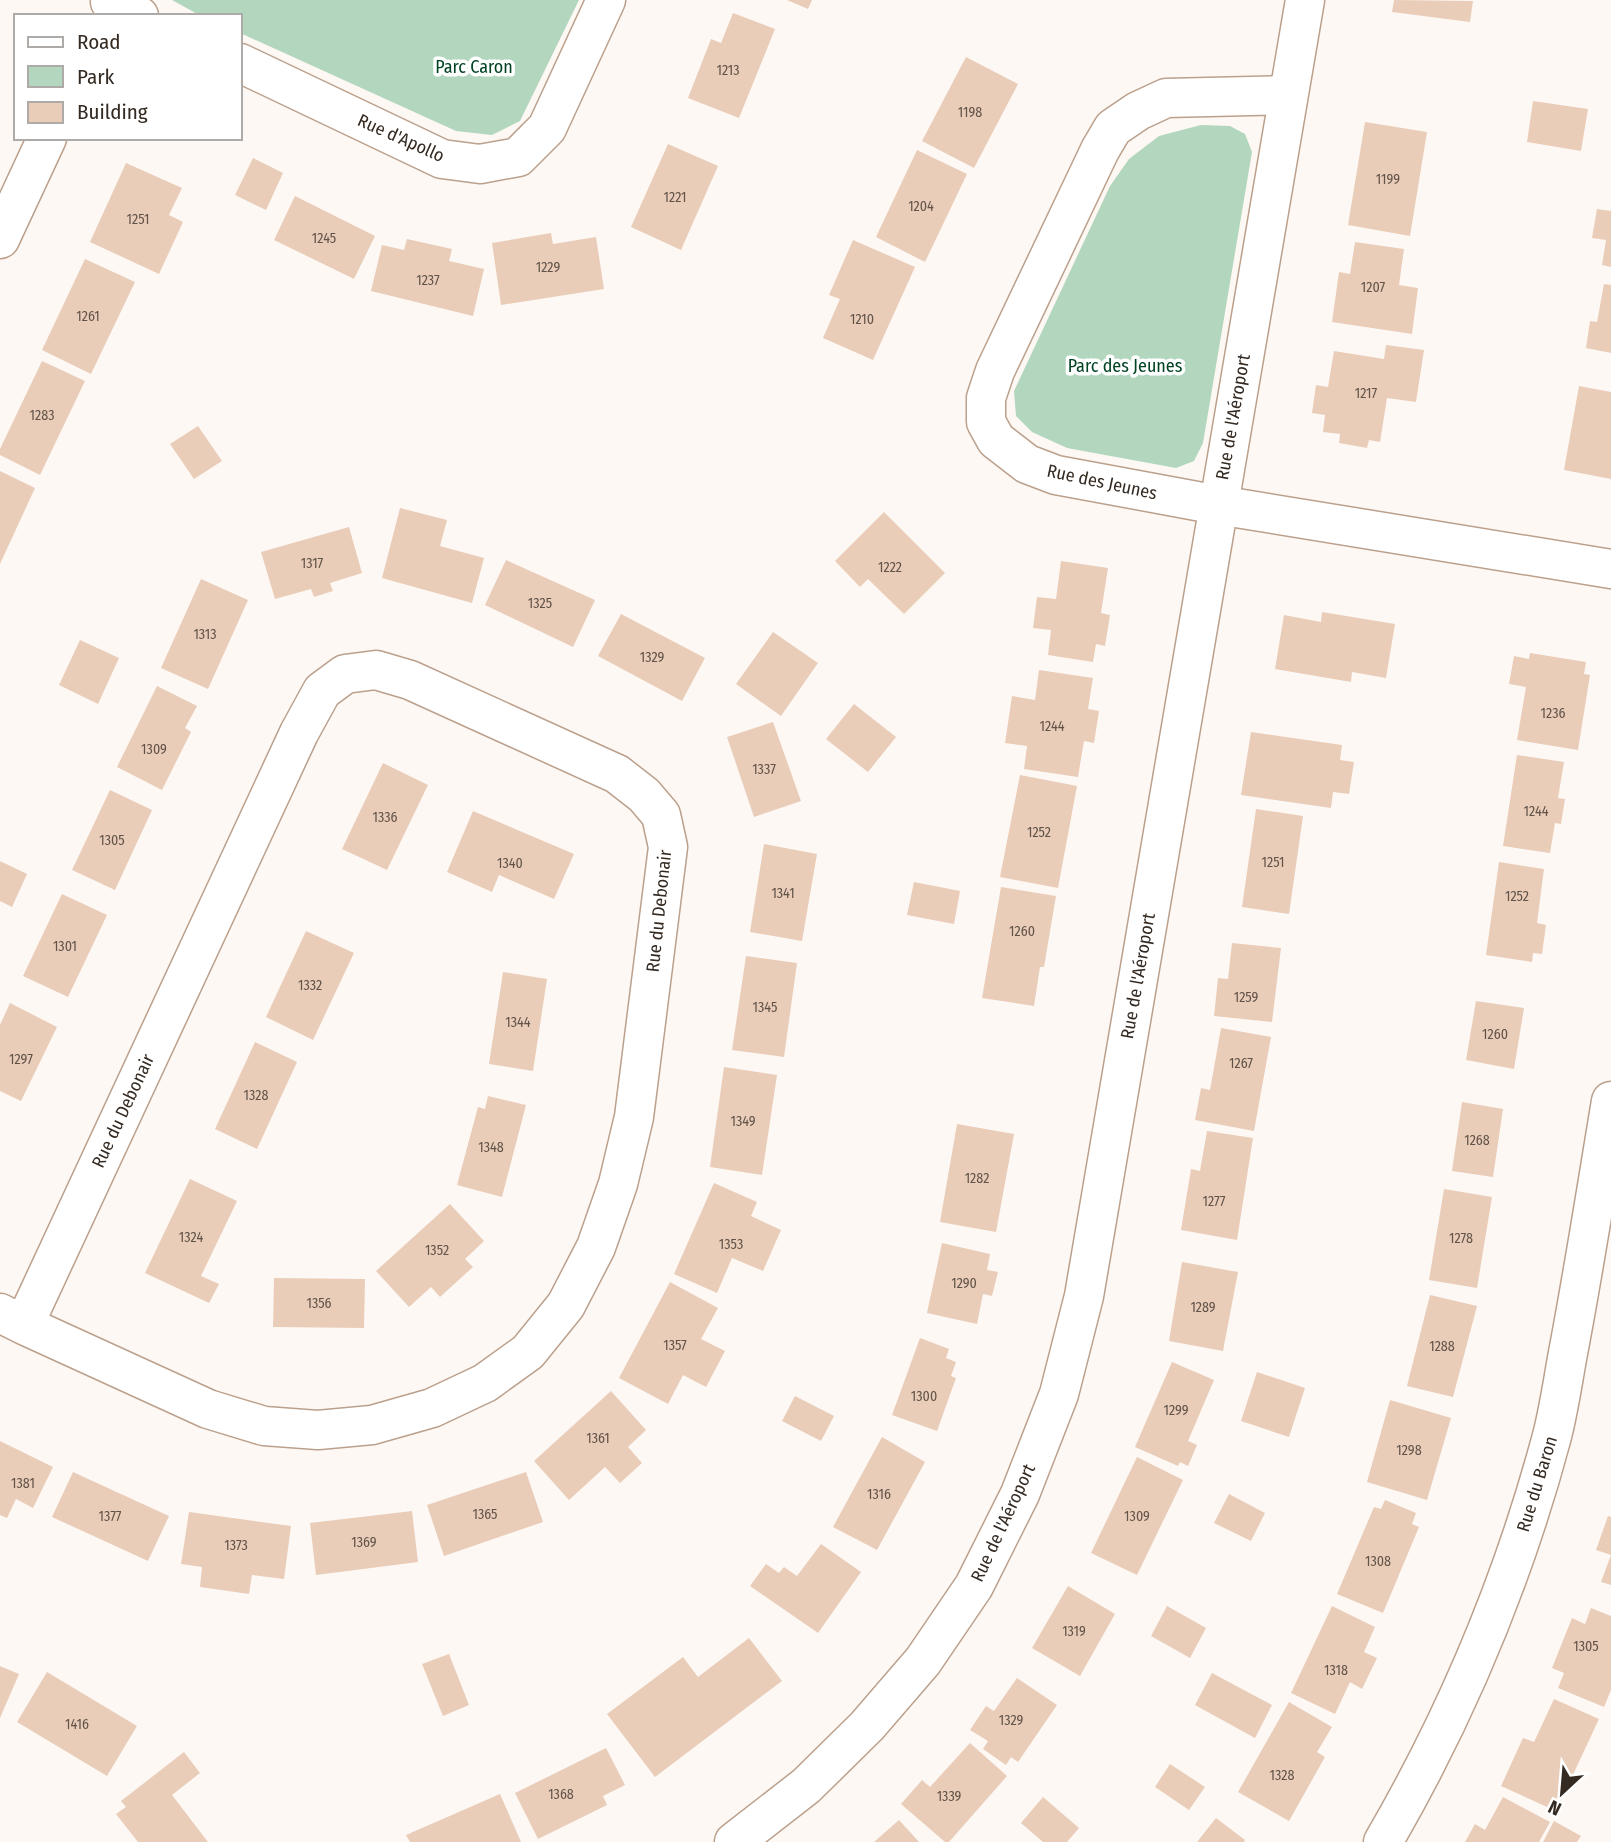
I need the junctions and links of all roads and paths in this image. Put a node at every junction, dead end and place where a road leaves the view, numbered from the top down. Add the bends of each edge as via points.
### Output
1 (606, 0) edge
2 (1304, 0) edge
3 (242, 64) edge
4 (1288, 95) junction
5 (46, 140) edge
6 (0, 239) edge
7 (1218, 505) junction
8 (1611, 569) edge
9 (1611, 1101) edge
10 (1596, 1289) edge
11 (12, 1319) edge
12 (734, 1842) edge
13 (1383, 1842) edge

1 - 3 street, Rue d'Apollo via 547,128 518,158 480,164 442,159
2 - 4 street, Rue de l'Aéroport
4 - 7 street, Rue de l'Aéroport
4 - 7 street, Rue des Jeunes via 1166,98 1113,128 986,398 986,422 996,440 1027,464 1056,475
5 - 6 street
7 - 8 street, Rue des Jeunes
7 - 12 street, Rue de l'Aéroport via 1086,1282 1059,1394 1020,1494 974,1586 923,1661 867,1726 806,1786
9 - 10 street, Rue du Baron
10 - 13 street, Rue du Baron via 1536,1492 1478,1654
11 - 11 street, Rue du Debonair via 208,1409 264,1426 318,1430 372,1425 432,1408 485,1383 528,1352 566,1305 596,1247 634,1117 668,847 660,815 644,795 617,774 410,680 376,670 345,674 322,691

